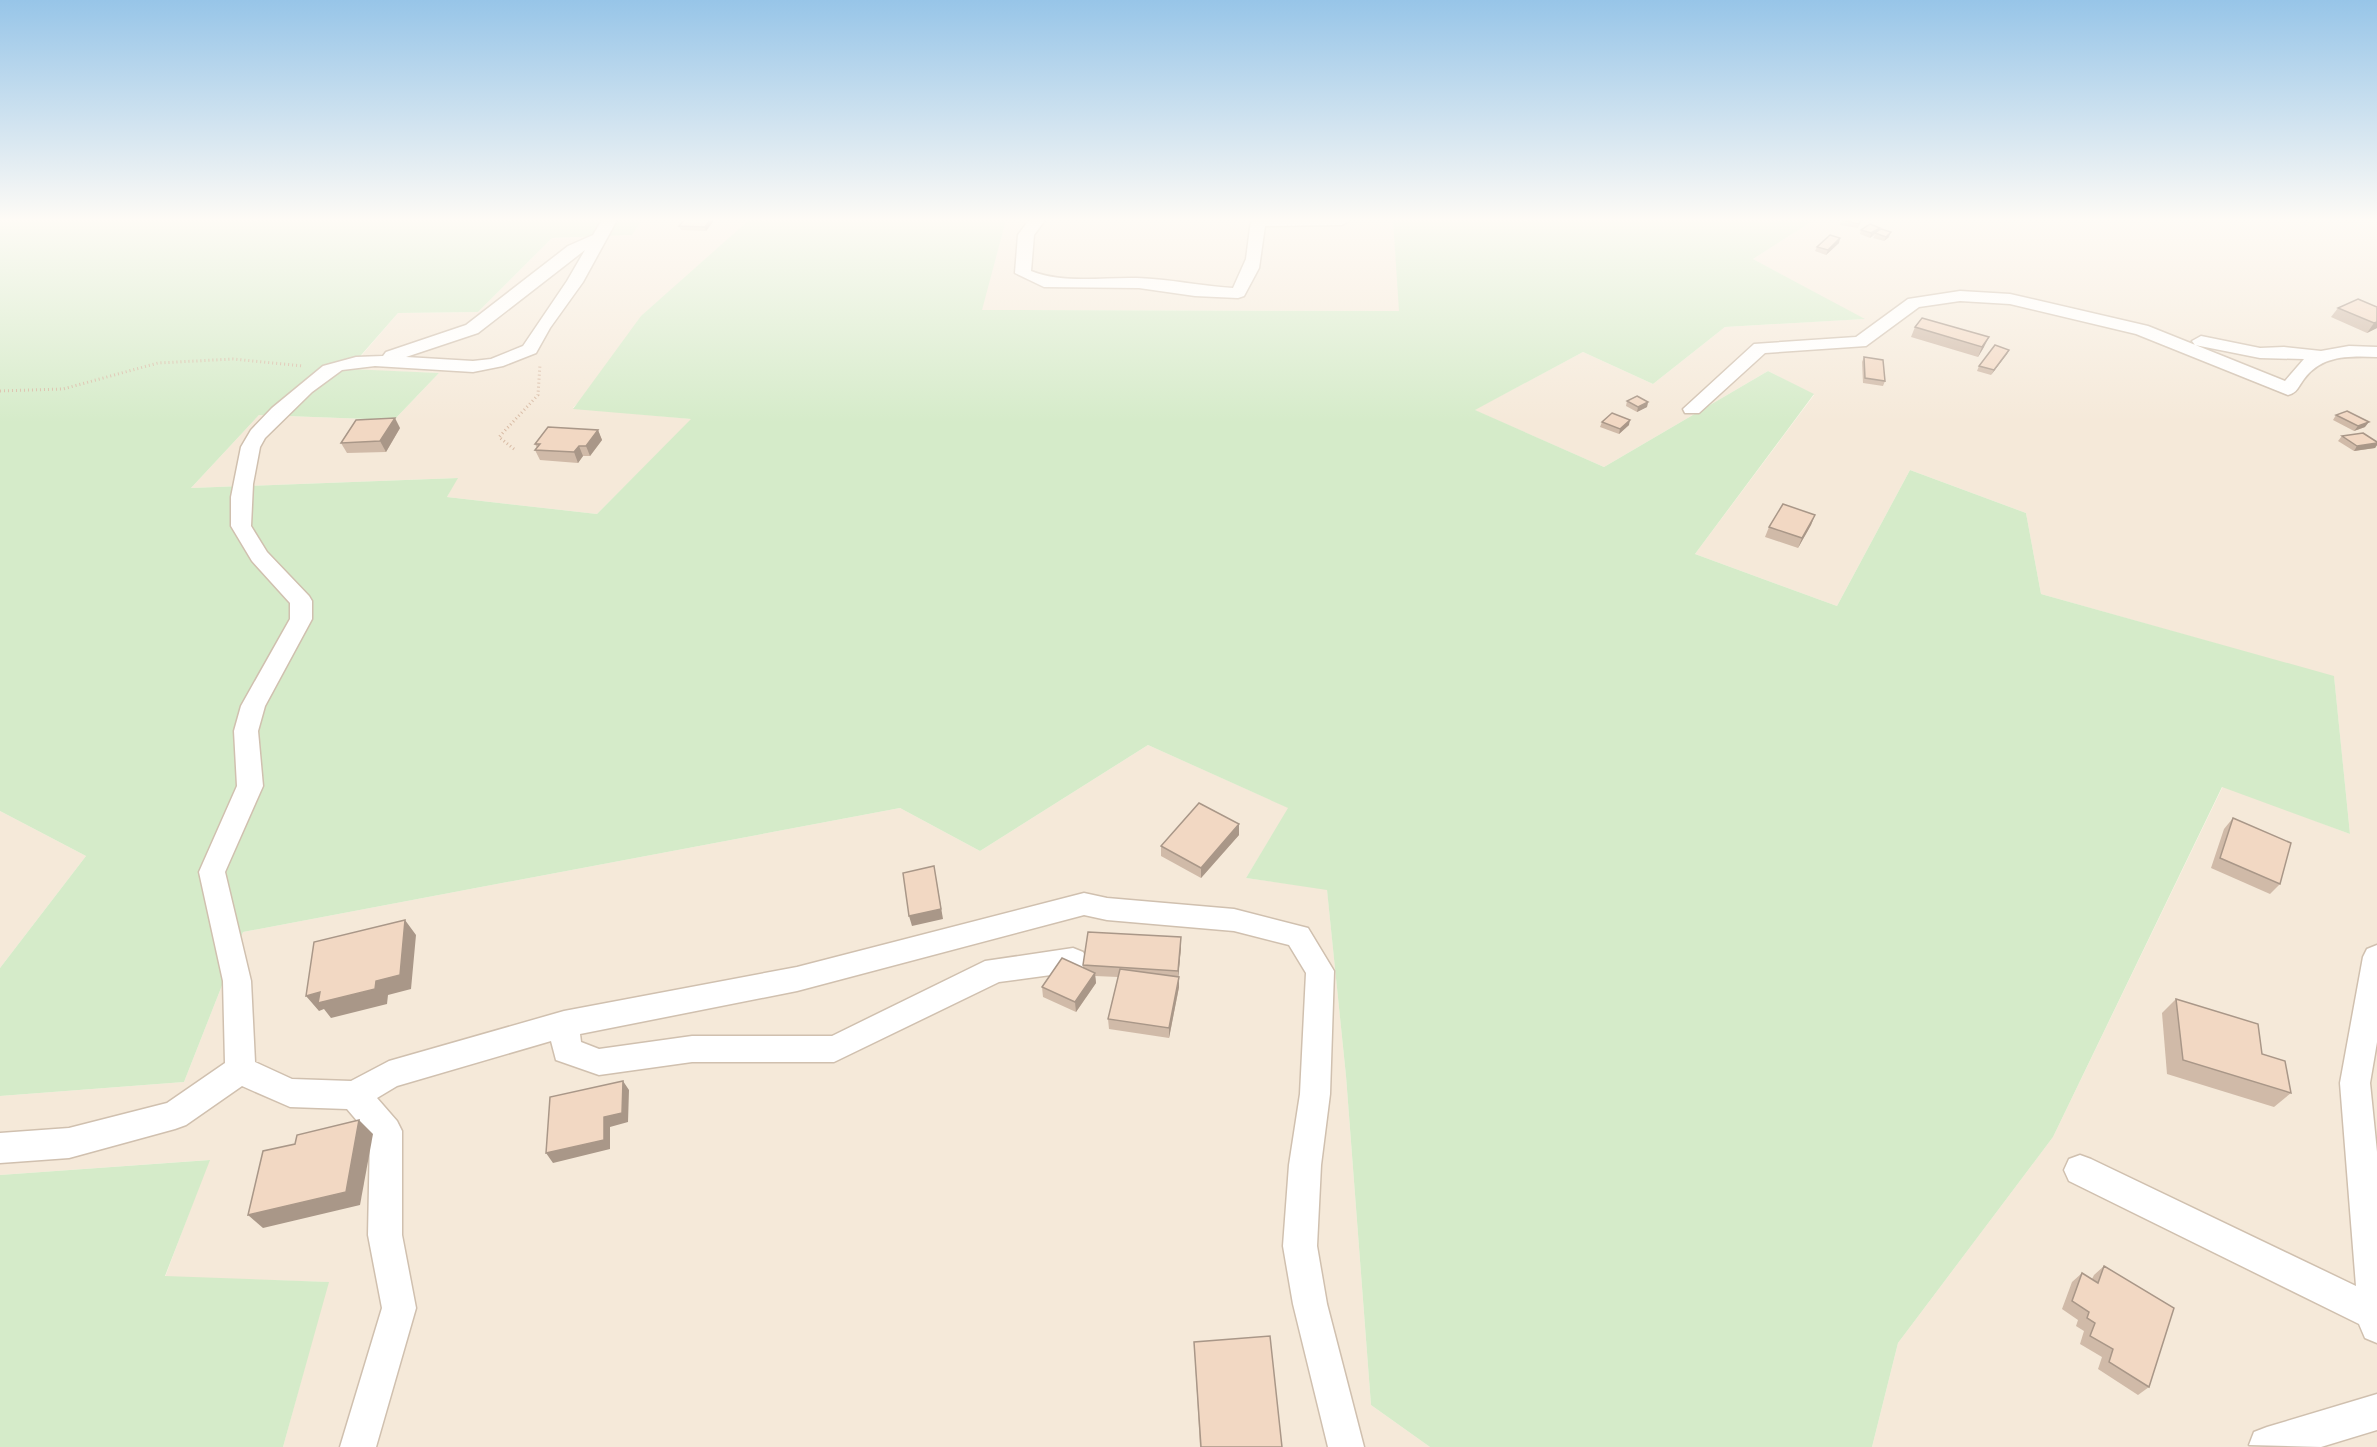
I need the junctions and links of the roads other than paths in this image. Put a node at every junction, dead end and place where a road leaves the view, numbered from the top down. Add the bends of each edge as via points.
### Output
1 (525, 288) edge
2 (571, 288) edge
3 (1184, 288) edge
4 (1243, 288) edge
5 (2142, 330) junction
6 (2377, 352) edge
7 (2320, 356) junction
8 (370, 362) junction
9 (1692, 409) dead end
10 (2377, 957) edge
11 (1073, 960) edge
12 (564, 1024) junction
13 (240, 1070) junction
14 (354, 1095) junction
15 (0, 1148) edge
16 (2080, 1170) dead end
17 (2376, 1320) edge
18 (2377, 1412) edge
19 (2268, 1445) dead end
20 (358, 1447) edge
21 (1346, 1447) edge

1 - 8 street via 472,329
2 - 8 street via 530,350 491,364
3 - 4 street via 1238,293
5 - 7 street via 2260,353
5 - 7 street via 2288,390 2297,374
5 - 9 street via 2010,299 1960,296 1914,303 1860,342 1760,348
6 - 7 street via 2344,350
8 - 13 street via 337,366 317,376 252,441 239,500 240,525 254,548 301,601 301,619 253,706 246,731 250,786 212,872 237,981
10 - 17 street via 2355,1083
11 - 12 street via 995,970 834,1049 692,1049 599,1062 567,1051
12 - 14 street via 389,1075
12 - 21 street via 797,979 1084,904 1234,920 1298,936 1320,971 1315,1094 1300,1246 1310,1304
13 - 14 street via 290,1093
13 - 15 street via 175,1115 69,1143
14 - 20 street via 386,1131 386,1235 399,1308
16 - 17 street
18 - 19 street

